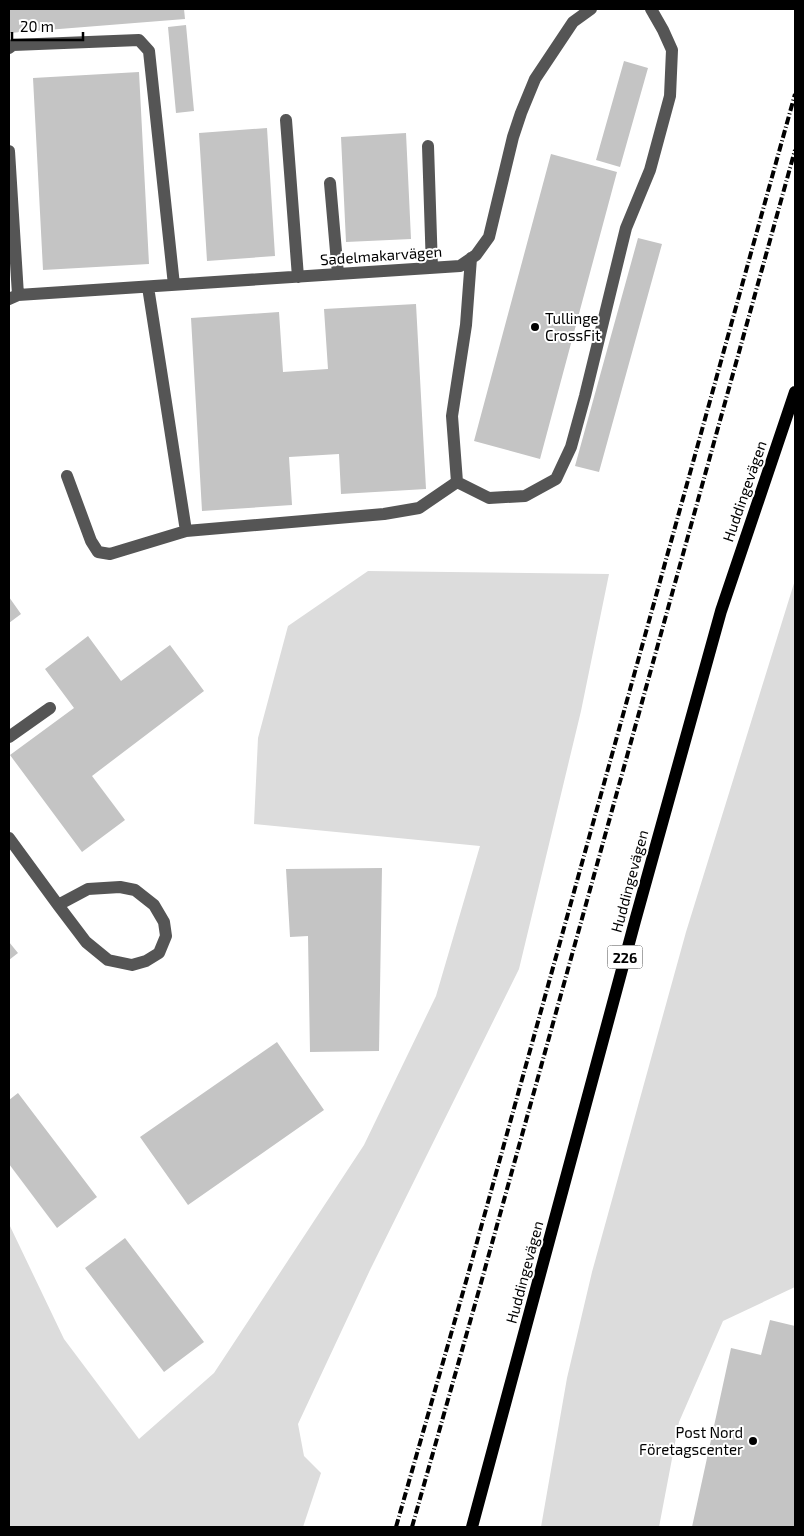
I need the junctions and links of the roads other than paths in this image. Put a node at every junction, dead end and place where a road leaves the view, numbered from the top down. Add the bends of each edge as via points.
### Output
1 (591, 9) edge
2 (651, 9) edge
3 (9, 48) edge
4 (286, 120) dead end
5 (428, 146) dead end
6 (9, 151) edge
7 (330, 183) dead end
8 (472, 258) junction
9 (432, 268) junction
10 (338, 274) junction
11 (298, 277) junction
12 (174, 285) junction
13 (148, 286) junction
14 (14, 297) edge
15 (795, 392) edge
16 (67, 476) dead end
17 (457, 482) junction
18 (186, 531) junction
19 (50, 708) dead end
20 (9, 738) edge
21 (9, 838) edge
22 (58, 904) junction
23 (472, 1527) edge

1 - 8 street, Sadelmakarvägen via 574,22 535,79 513,137 489,237
2 - 17 street via 672,50 670,96 650,170 626,228 571,448 556,479 525,496 489,498
3 - 12 street via 13,45 139,40 149,51
4 - 11 street
5 - 9 street
6 - 14 street
7 - 10 street
8 - 9 street, Sadelmakarvägen via 460,266
8 - 17 street via 452,416
9 - 10 street, Sadelmakarvägen
10 - 11 street, Sadelmakarvägen
11 - 12 street, Sadelmakarvägen
12 - 13 street, Sadelmakarvägen
13 - 14 street, Sadelmakarvägen
13 - 18 street
15 - 23 main road, Huddingevägen / 226 via 721,611
16 - 18 street via 98,552 110,554
17 - 18 street via 419,508 384,514
19 - 20 street
21 - 22 street
22 - 22 street via 86,942 108,960 132,964 146,961 159,953 166,936 164,922 154,906 135,890 120,887 88,889

